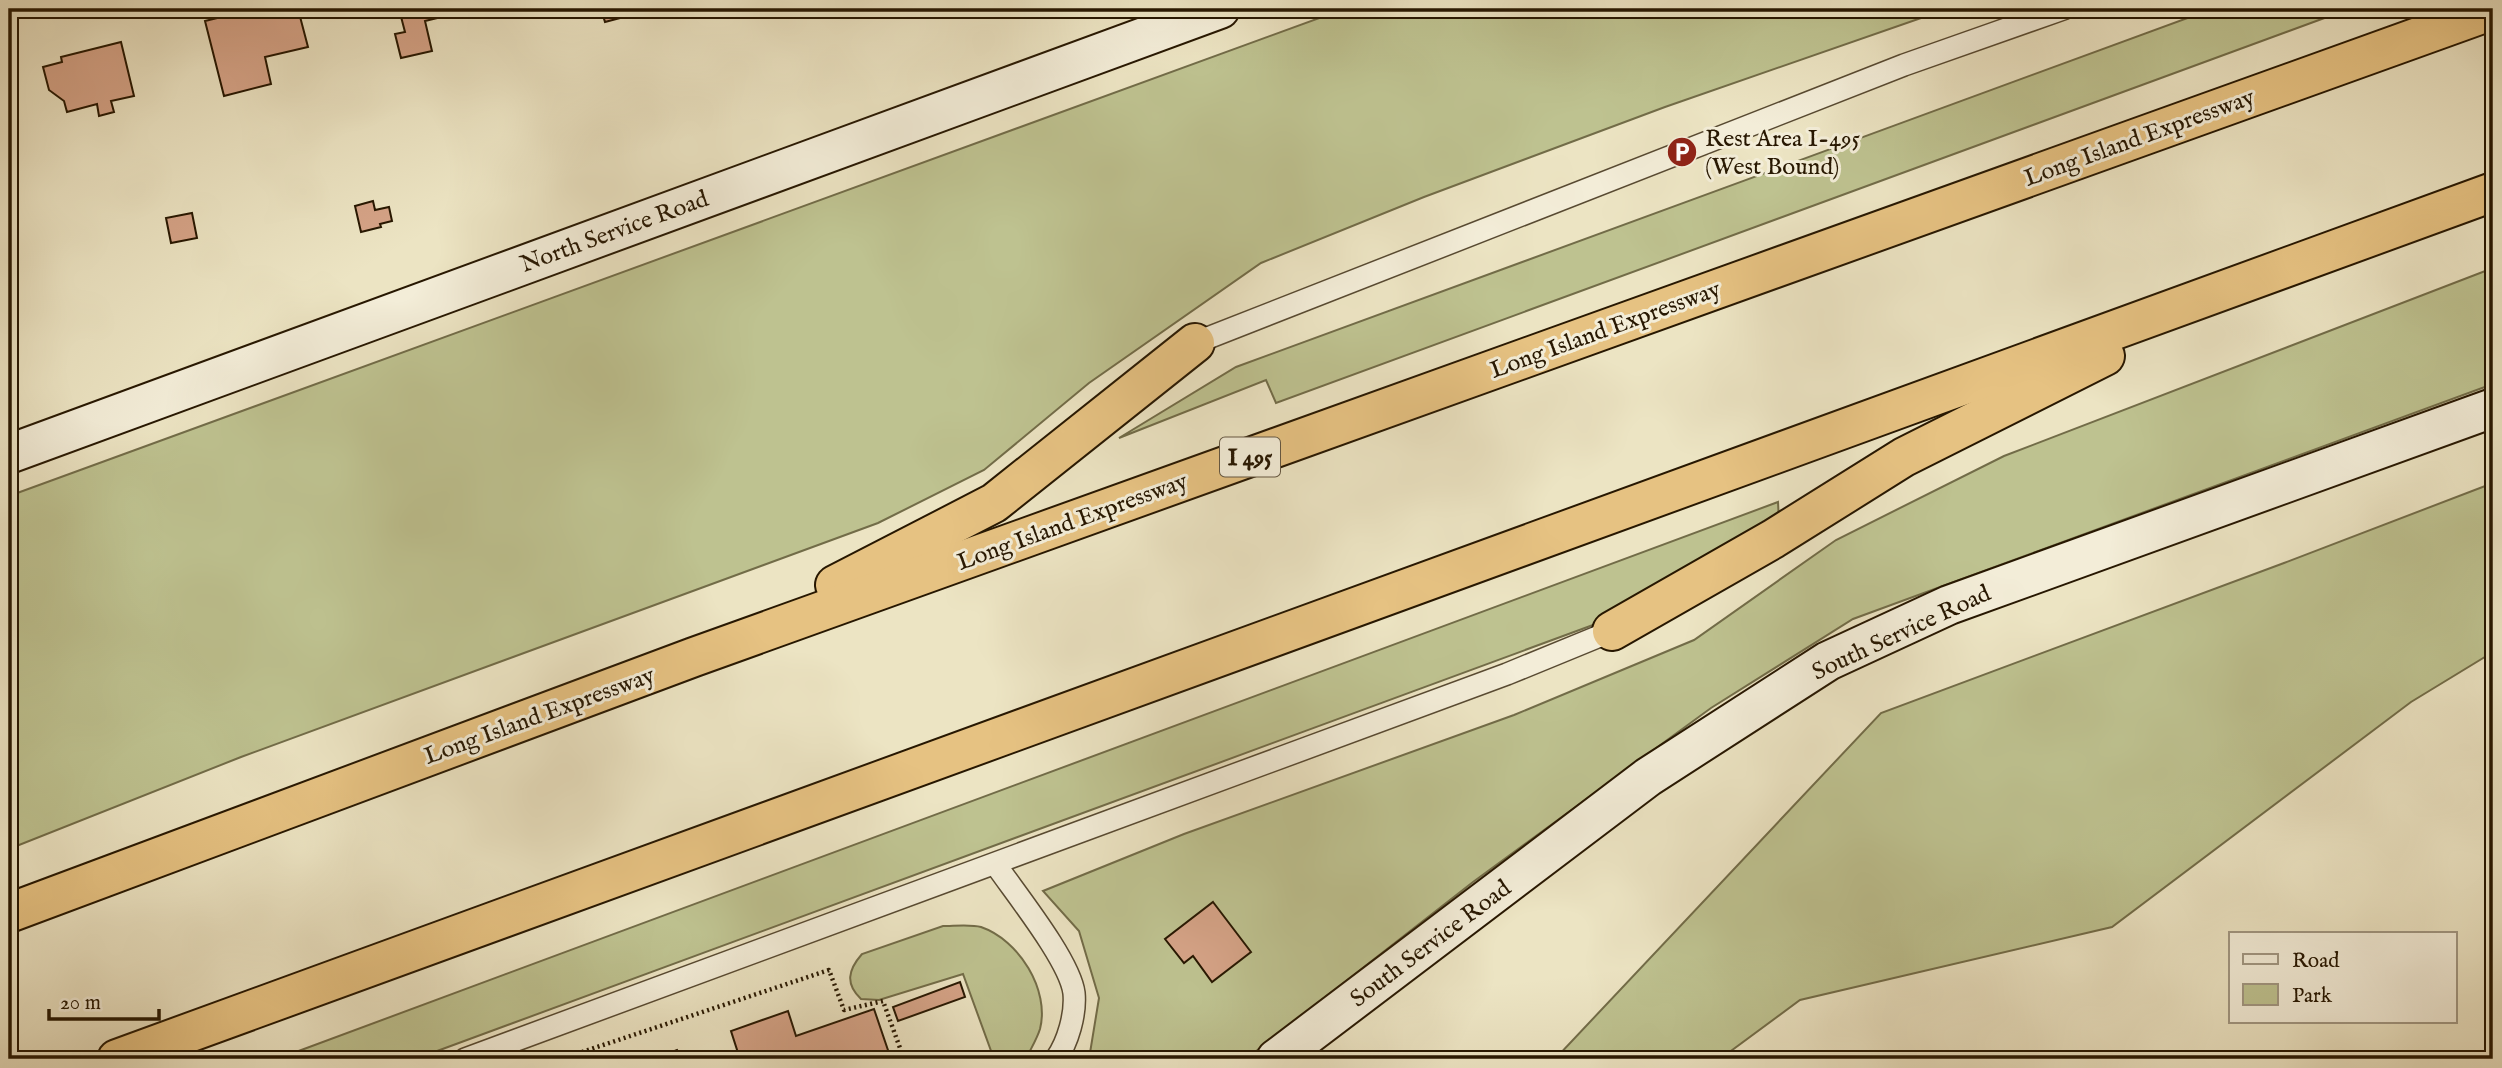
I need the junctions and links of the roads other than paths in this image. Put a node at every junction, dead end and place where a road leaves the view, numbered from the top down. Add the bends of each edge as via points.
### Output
1 (1220, 9) edge
2 (2063, 9) edge
3 (2493, 10) edge
4 (2493, 192) edge
5 (2255, 279) junction
6 (1195, 343) joint
7 (2493, 408) edge
8 (9, 454) edge
9 (1612, 631) joint
10 (694, 657) junction
11 (996, 865) junction
12 (9, 913) edge
13 (117, 1059) edge
14 (466, 1059) edge
15 (1056, 1059) edge
16 (1276, 1059) edge

1 - 8 main road, North Service Road
2 - 6 lane via 1891,70
3 - 10 highway, Long Island Expressway / I 495
4 - 5 highway
5 - 9 highway via 1904,457
5 - 13 highway
6 - 10 highway via 994,503
7 - 16 main road, South Service Road via 1949,605 1828,661 1647,777
9 - 11 lane
10 - 12 highway, Long Island Expressway / I 495
11 - 14 lane
11 - 15 lane via 1065,965 1074,993 1064,1048

